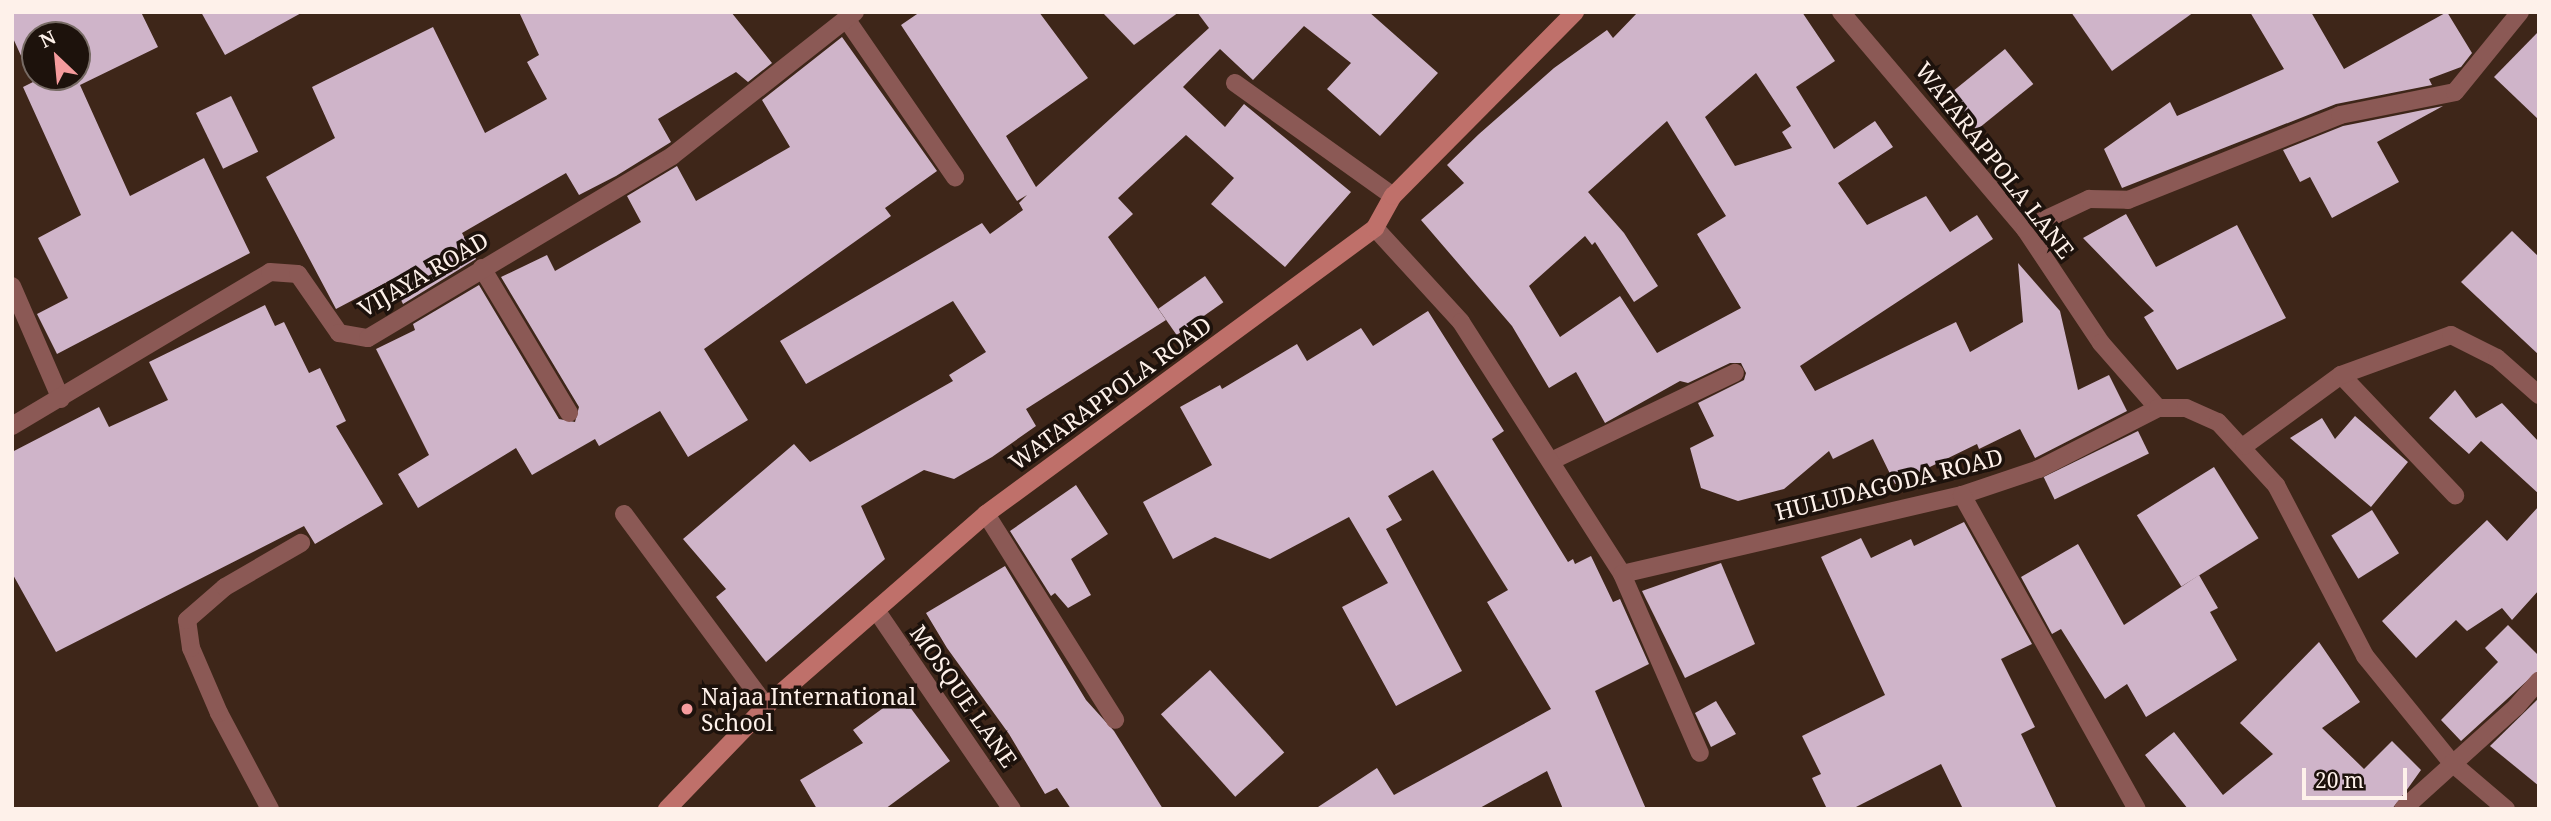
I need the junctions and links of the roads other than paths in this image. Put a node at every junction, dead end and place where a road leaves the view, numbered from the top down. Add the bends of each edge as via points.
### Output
1 (1575, 12) edge
2 (1841, 12) edge
3 (2520, 12) edge
4 (851, 16) edge
5 (1235, 83) dead end
6 (955, 177) dead end
7 (1393, 196) junction
8 (1375, 228) junction
9 (2025, 229) junction
10 (482, 268) junction
11 (12, 286) edge
12 (1735, 373) dead end
13 (2341, 375) junction
14 (2539, 395) edge
15 (61, 399) junction
16 (2158, 408) junction
17 (569, 413) dead end
18 (12, 426) edge
19 (2244, 446) junction
20 (1550, 461) junction
21 (1962, 495) junction
22 (2455, 495) dead end
23 (624, 514) dead end
24 (986, 514) junction
25 (301, 543) dead end
26 (1622, 574) junction
27 (876, 610) junction
28 (2539, 681) edge
29 (766, 706) junction
30 (1115, 720) dead end
31 (1700, 753) dead end
32 (2452, 763) junction
33 (270, 809) edge
34 (667, 809) edge
35 (1012, 809) edge
36 (2137, 809) edge
37 (2403, 809) edge
38 (2506, 809) edge

1 - 7 street, WATARAPPOLA ROAD
2 - 9 street, WATARAPPOLA LANE
3 - 9 street via 2455,92 2340,115 2127,201 2090,199
4 - 6 street
4 - 10 street, VIJAYA ROAD via 672,156
5 - 7 street
7 - 8 street, WATARAPPOLA ROAD
8 - 20 street via 1461,322
8 - 24 street, WATARAPPOLA ROAD
9 - 16 street, WATARAPPOLA LANE via 2101,343
10 - 15 street, VIJAYA ROAD via 368,338 340,333 298,274 270,272
10 - 17 street
11 - 15 street
12 - 20 street
13 - 14 street via 2451,335 2497,358
13 - 19 street
13 - 22 street
15 - 18 street, VIJAYA ROAD
16 - 19 street via 2186,408 2218,422
16 - 21 street, HULUDAGODA ROAD via 2039,468
19 - 32 street via 2276,485 2365,656
20 - 26 street
21 - 26 street, HULUDAGODA ROAD
21 - 36 street
23 - 29 street
24 - 27 street, WATARAPPOLA ROAD
24 - 30 street
25 - 33 street via 225,587 187,620 191,648 219,713
26 - 31 street
27 - 29 street, WATARAPPOLA ROAD
27 - 35 street, MOSQUE LANE
28 - 32 street
29 - 34 street, WATARAPPOLA ROAD
32 - 37 street
32 - 38 street

